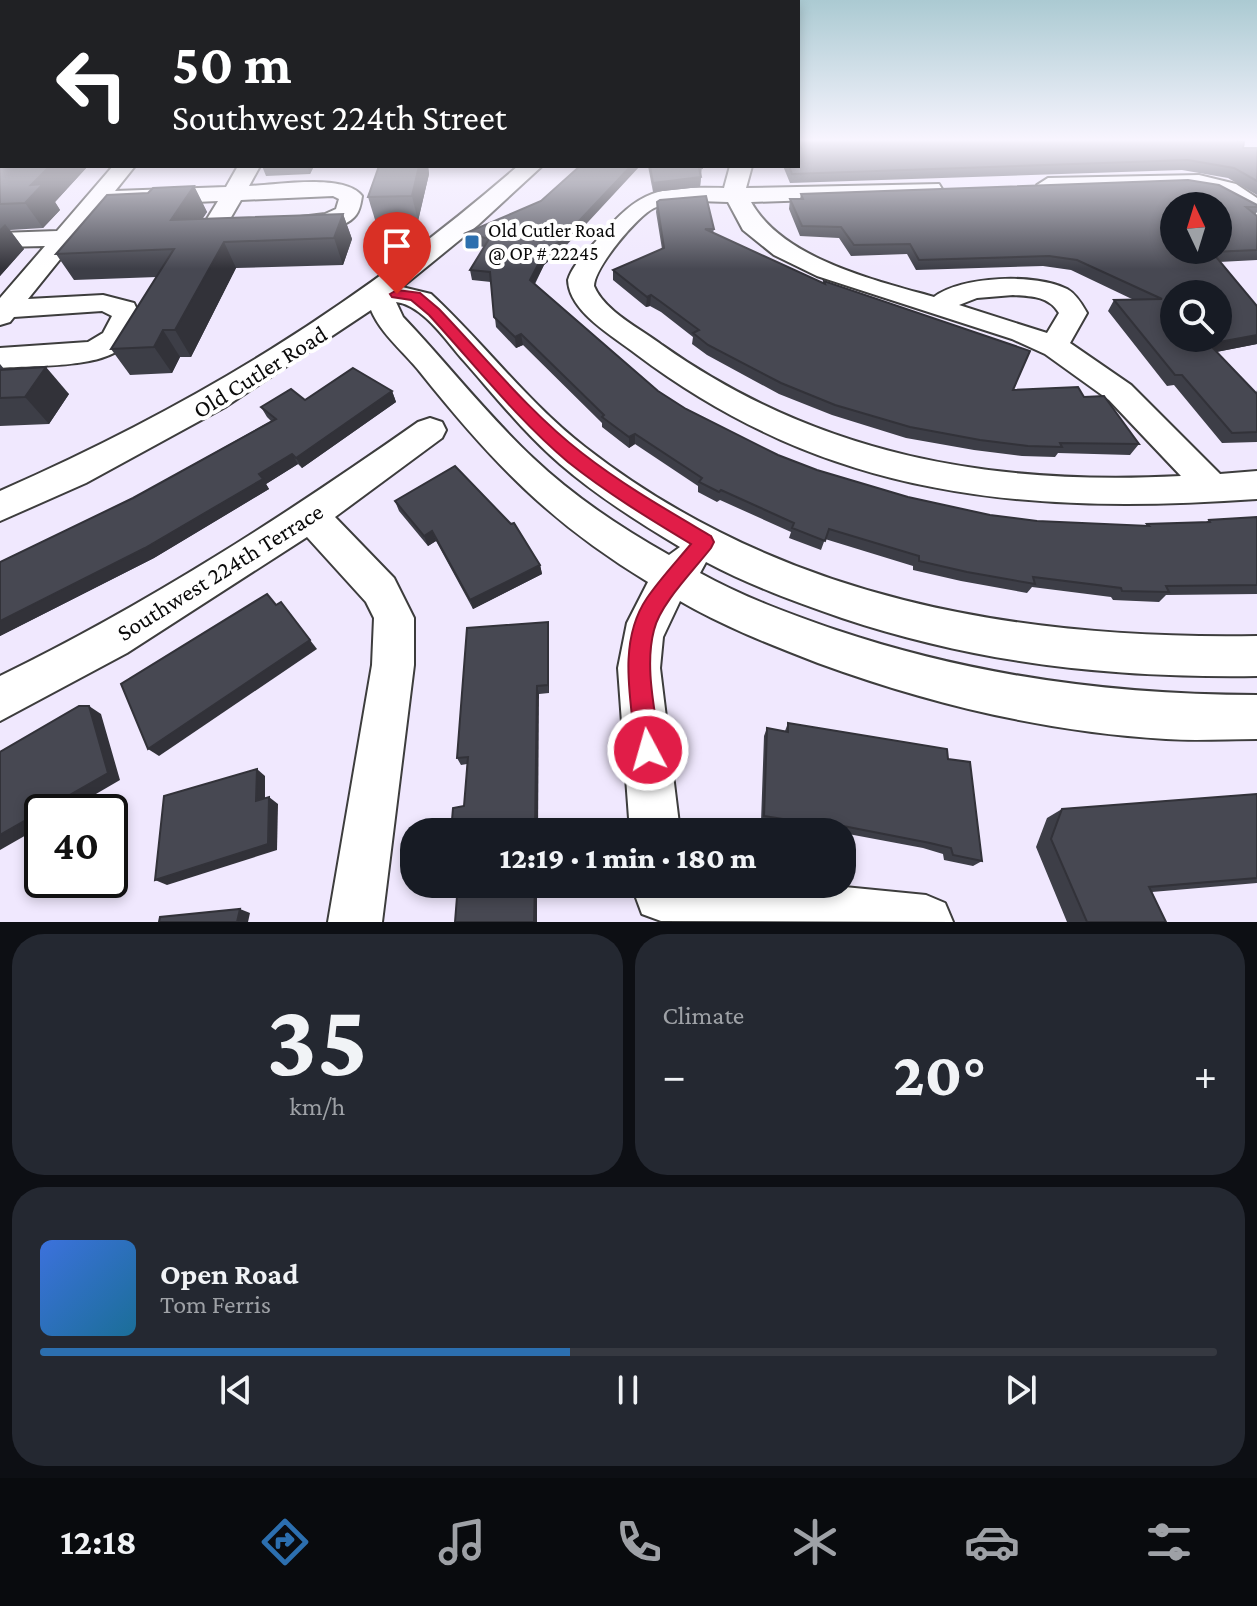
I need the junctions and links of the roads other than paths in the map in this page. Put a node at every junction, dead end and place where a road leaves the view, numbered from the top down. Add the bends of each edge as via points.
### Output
1 (110, 183) edge
2 (239, 183) edge
3 (510, 183) edge
4 (735, 183) edge
5 (1105, 183) edge
6 (1204, 183) edge
7 (1029, 186) edge
8 (950, 189) edge
9 (233, 193) junction
10 (736, 195) junction
11 (96, 199) junction
12 (1257, 208) edge
13 (66, 238) junction
14 (0, 240) edge
15 (380, 293) junction
16 (939, 307) junction
17 (3, 312) edge
18 (1052, 345) junction
19 (0, 358) edge
20 (430, 430) dead end
21 (1257, 485) edge
22 (1212, 488) junction
23 (0, 507) edge
24 (311, 516) junction
25 (704, 542) junction
26 (673, 578) junction
27 (1257, 656) edge
28 (0, 699) edge
29 (1257, 717) edge
30 (654, 818) edge
31 (662, 900) edge
32 (826, 917) edge
33 (355, 922) edge
34 (926, 922) edge

1 - 11 street
2 - 9 street
3 - 15 street, Old Cutler Road
4 - 10 street
5 - 7 street
6 - 12 street via 1235,192
8 - 10 street
9 - 9 street via 336,189 351,196 347,212 333,220 214,227
9 - 11 street
10 - 16 street via 748,221 792,255 828,272
10 - 22 street via 647,204 581,278 584,294 692,380 770,423 839,451 941,478 1011,487 1101,492
11 - 13 street
13 - 14 street
13 - 17 street
15 - 23 street, Old Cutler Road via 210,405
15 - 25 street via 421,300 574,457 626,496
15 - 26 street via 390,320 514,461 582,518
16 - 18 street
16 - 18 street via 945,298 974,290 1054,293 1073,313
17 - 19 street via 103,303 124,309 126,316 114,339 94,351
18 - 22 street via 1130,402
20 - 24 street, Southwest 224th Terrace
21 - 22 street
24 - 28 street, Southwest 224th Terrace via 162,610
24 - 33 street via 380,590 394,618 393,665
25 - 26 street
25 - 27 street via 832,596 966,634 1129,656
26 - 29 street via 768,624 951,684 1083,709
26 - 30 street via 640,641
31 - 32 street
32 - 34 street

